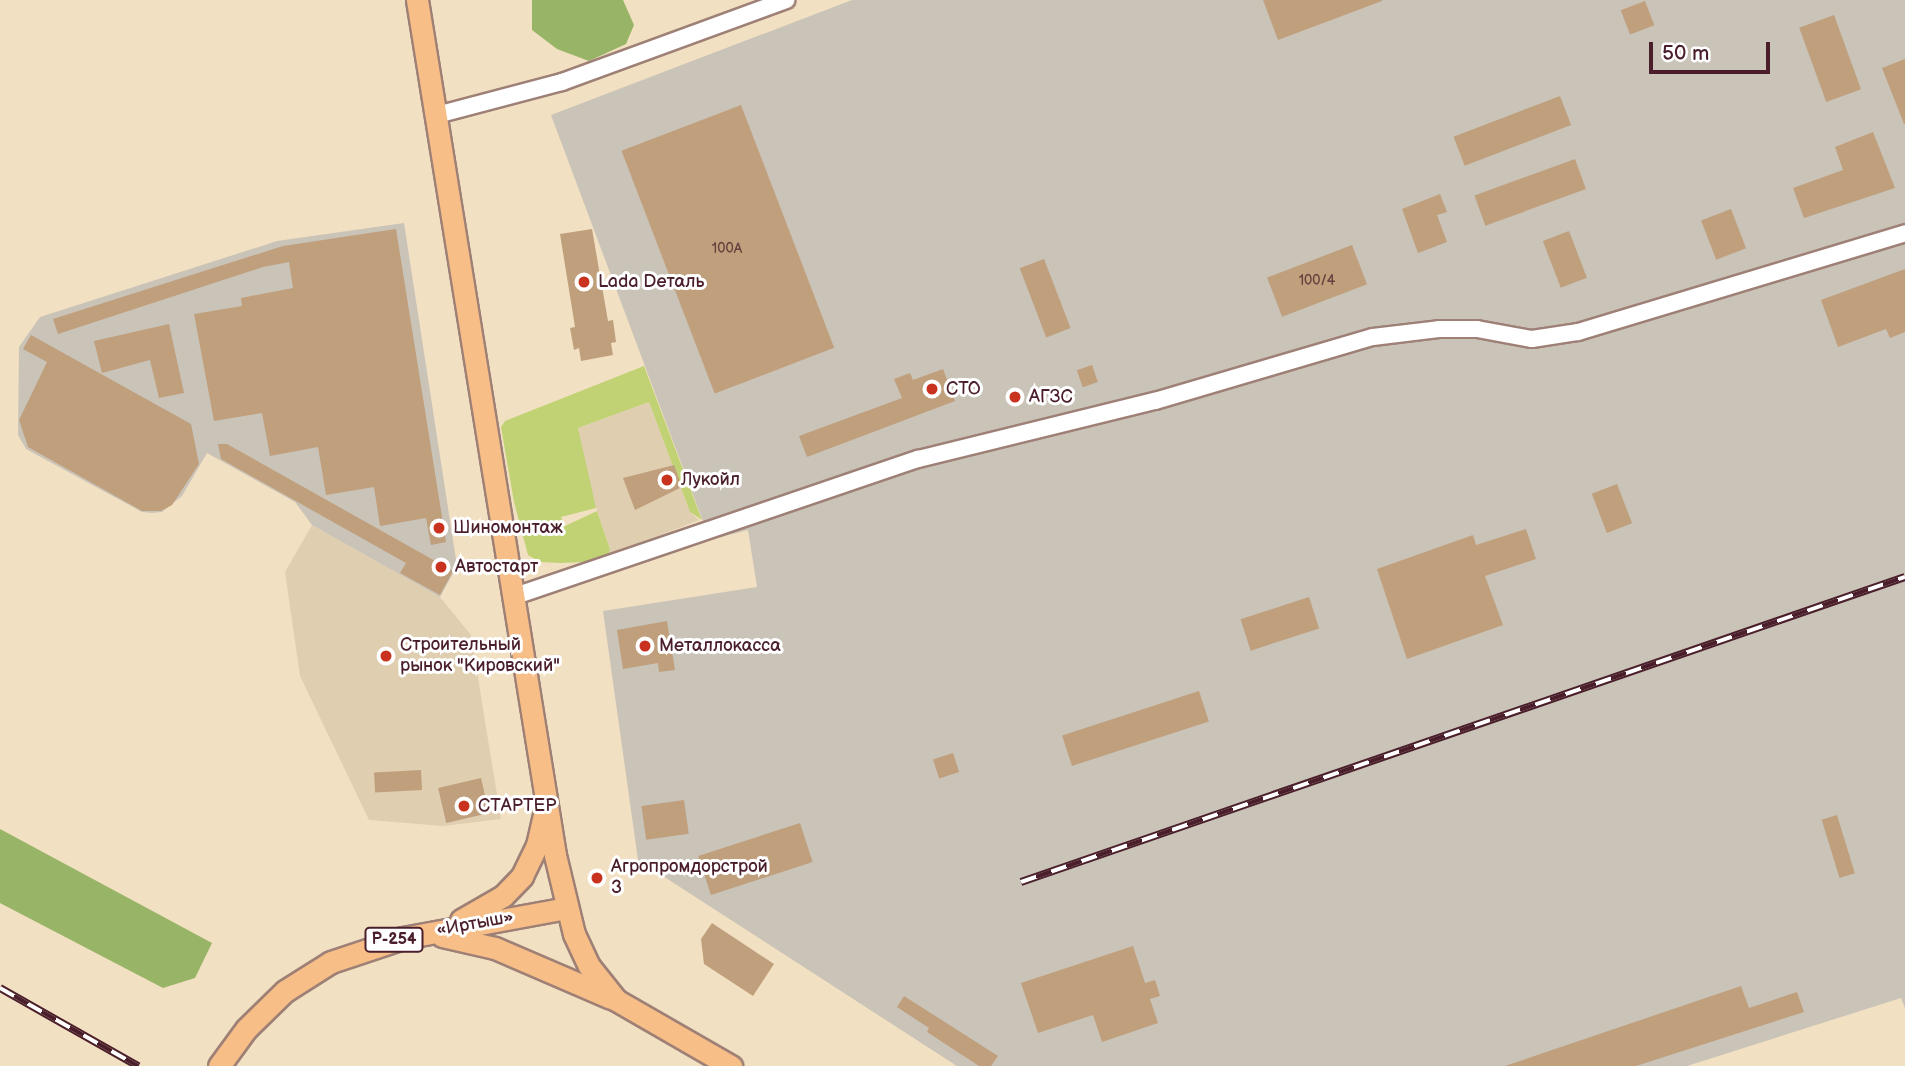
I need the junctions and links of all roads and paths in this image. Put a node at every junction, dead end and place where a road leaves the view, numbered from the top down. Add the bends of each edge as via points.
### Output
1 (417, 0) edge
2 (786, 0) edge
3 (437, 115) junction
4 (1905, 233) edge
5 (515, 596) junction
6 (546, 798) junction
7 (567, 908) junction
8 (423, 934) junction
9 (616, 1000) junction
10 (219, 1066) edge
11 (731, 1066) edge

1 - 3 main road
2 - 3 street via 562,82
3 - 5 main road
4 - 5 street via 1577,332 1532,339 1477,329 1438,329 1373,337 1155,401 918,459
5 - 6 main road
6 - 7 main road
6 - 8 main road via 537,845 522,876 503,896 473,915
7 - 8 main road, «Иртыш» / Р-254
7 - 9 main road via 589,966
8 - 9 main road via 495,948
8 - 10 main road, «Иртыш» / Р-254 via 331,962 285,991 246,1030
9 - 11 main road

